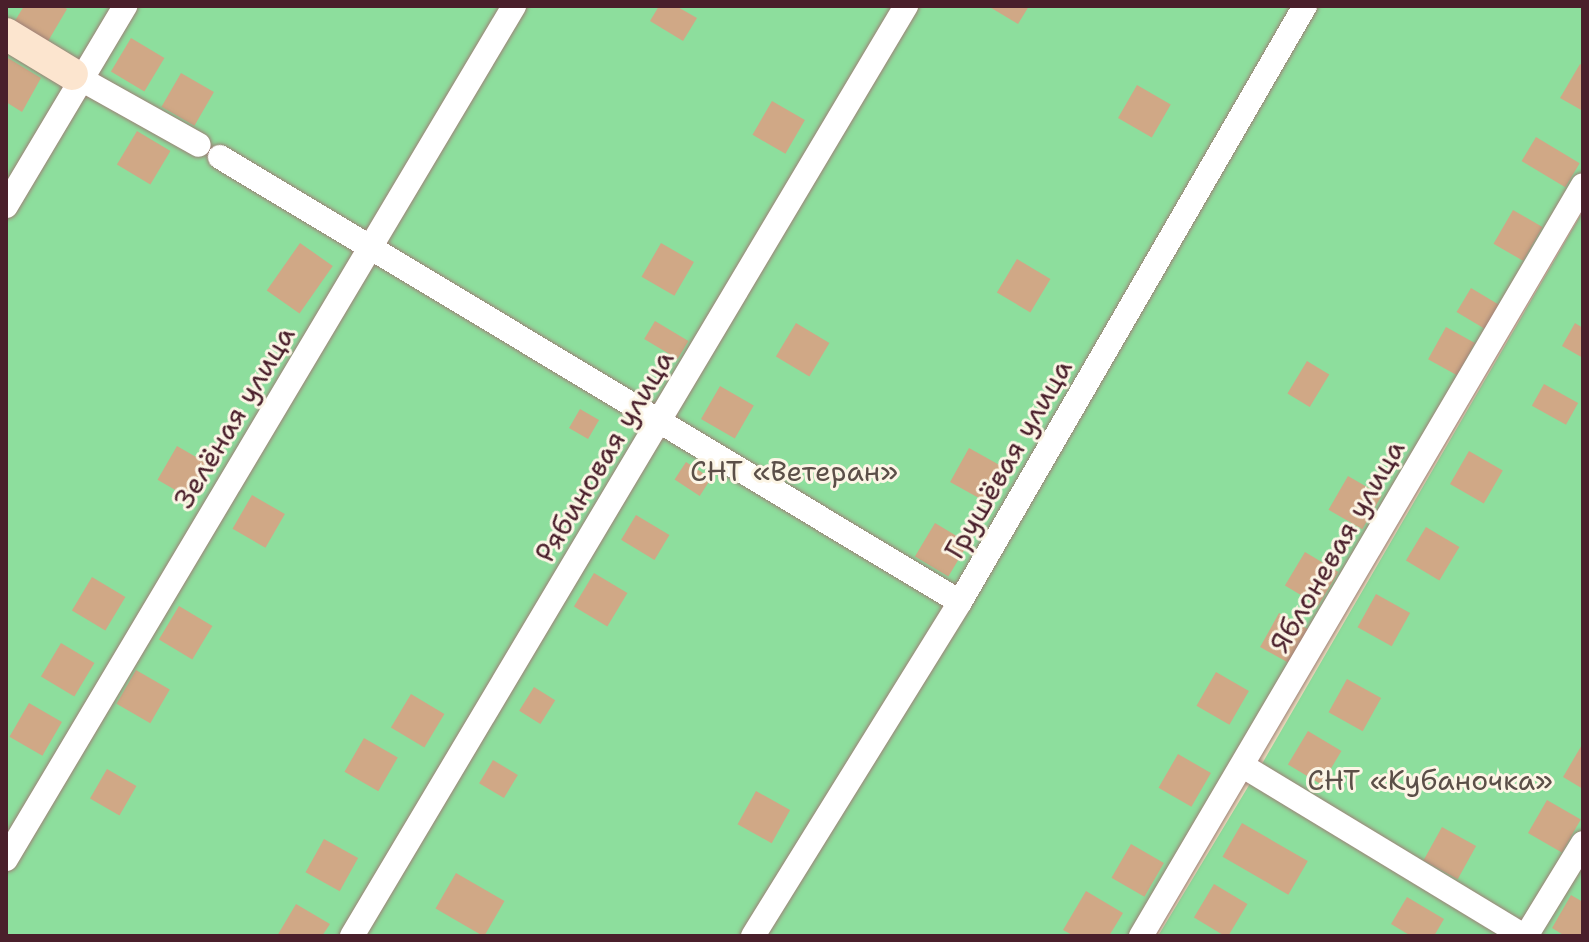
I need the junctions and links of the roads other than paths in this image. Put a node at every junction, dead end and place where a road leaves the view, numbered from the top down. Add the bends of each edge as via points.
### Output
1 (113, 6) edge
2 (125, 6) edge
3 (514, 6) edge
4 (906, 6) edge
5 (1305, 6) edge
6 (6, 34) edge
7 (77, 76) junction
8 (6, 185) edge
9 (1583, 185) edge
10 (6, 206) edge
11 (370, 247) junction
12 (658, 423) junction
13 (960, 602) junction
14 (1243, 766) junction
15 (1583, 843) edge
16 (6, 859) edge
17 (352, 936) edge
18 (753, 936) edge
19 (1141, 936) edge
20 (1525, 936) edge

1 - 7 street
2 - 7 street
3 - 11 street, Зелёная улица
4 - 12 street, Рябиновая улица
5 - 13 street, Грушёвая улица
6 - 7 street
7 - 8 street
7 - 10 street
7 - 11 street
9 - 14 street, Яблоневая улица
11 - 12 street
11 - 16 street, Зелёная улица
12 - 13 street
12 - 17 street, Рябиновая улица
13 - 18 street, Грушёвая улица
14 - 19 street, Яблоневая улица
14 - 20 street
15 - 20 street

